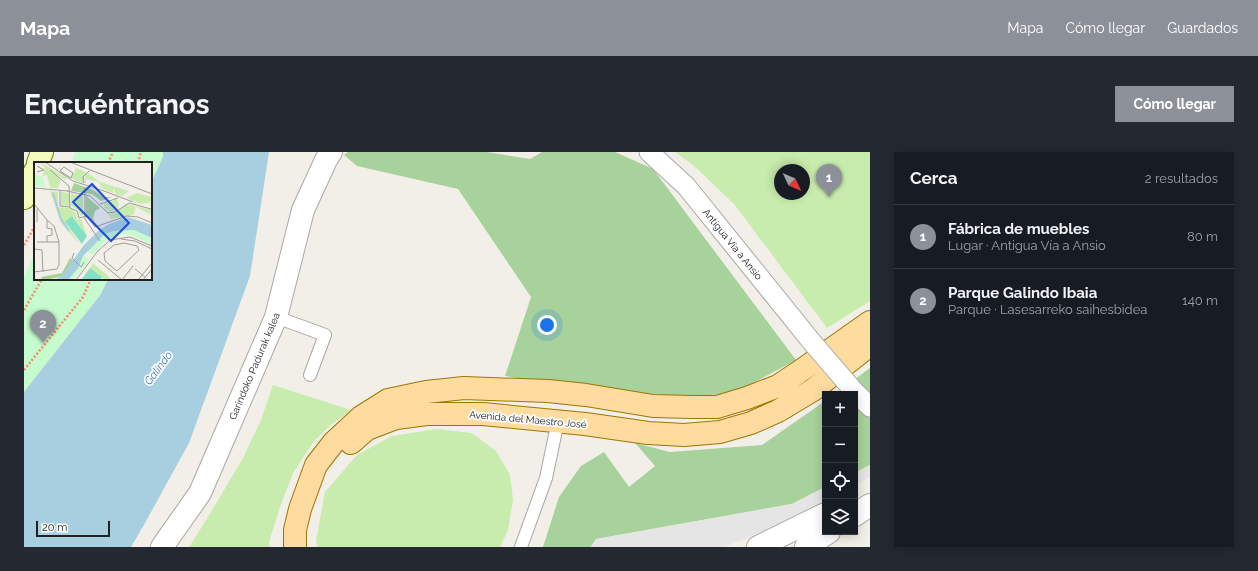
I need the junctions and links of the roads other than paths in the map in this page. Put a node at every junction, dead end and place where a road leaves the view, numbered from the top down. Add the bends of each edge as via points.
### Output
1 (42, 152) edge
2 (332, 152) edge
3 (649, 152) edge
4 (38, 162) edge
5 (34, 173) edge
6 (24, 198) edge
7 (276, 317) junction
8 (870, 322) edge
9 (870, 346) edge
10 (310, 375) dead end
11 (870, 407) edge
12 (558, 421) junction
13 (309, 485) junction
14 (870, 491) edge
15 (858, 497) edge
16 (870, 505) edge
17 (858, 513) edge
18 (822, 515) edge
19 (824, 535) edge
20 (162, 547) edge
21 (295, 547) edge
22 (521, 547) edge
23 (758, 547) edge
24 (806, 547) edge

1 - 4 main road
2 - 7 street, Garindoko Padurak kalea via 303,210
3 - 11 street, Antigua Vía a Ansio, bridge via 686,186 811,341
5 - 6 main road
7 - 10 lane via 325,335
7 - 20 street, Garindoko Padurak kalea via 200,493
8 - 13 main road via 778,386 717,407 653,406 548,391 464,388 388,400 361,417 334,442 316,465
9 - 12 main road, Avenida del Maestro José via 813,390 778,411 751,423 720,432 684,435 648,433
12 - 13 main road, Avenida del Maestro José via 483,414 427,414 396,418 367,429 335,455
12 - 22 lane via 546,478
13 - 21 main road via 295,530
14 - 15 street
16 - 17 street
18 - 23 street
19 - 24 street

